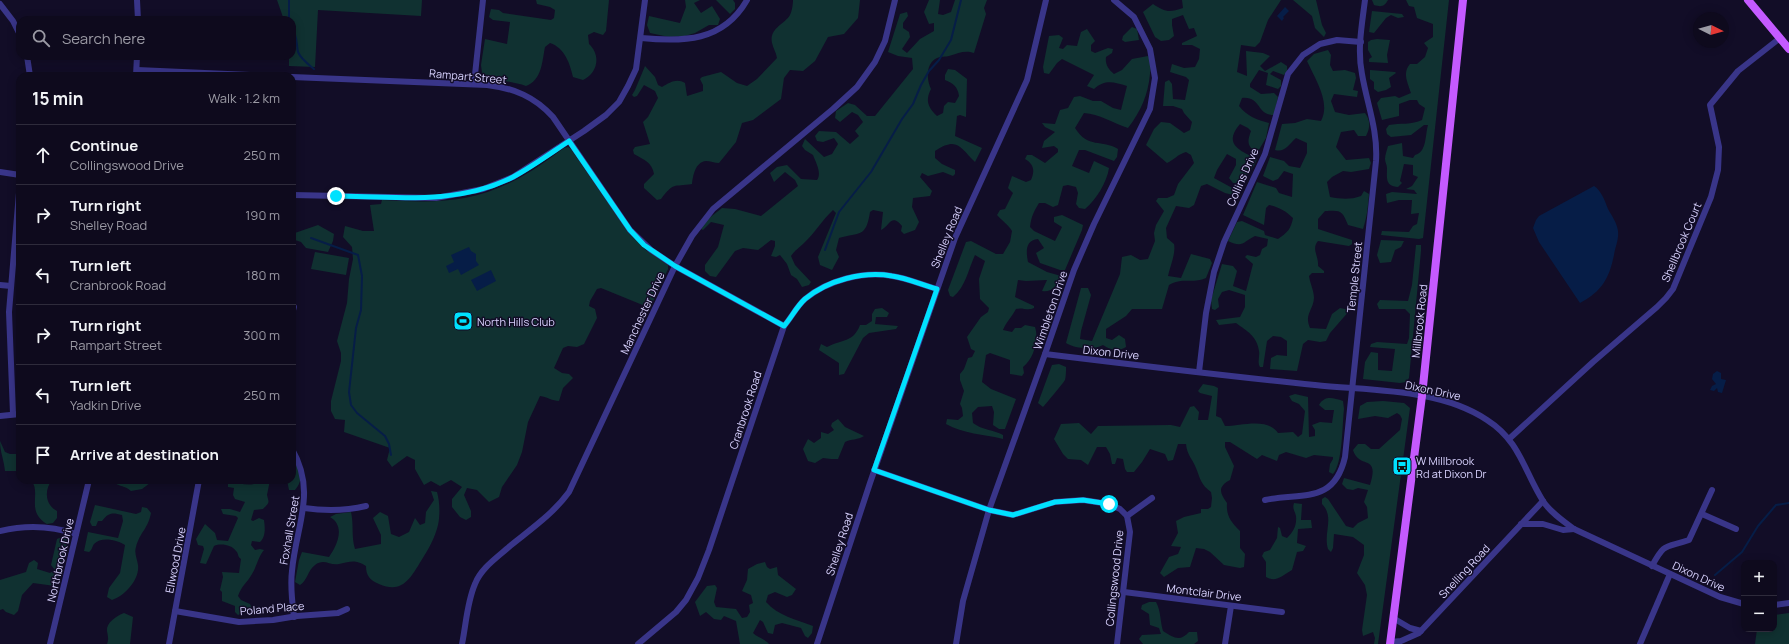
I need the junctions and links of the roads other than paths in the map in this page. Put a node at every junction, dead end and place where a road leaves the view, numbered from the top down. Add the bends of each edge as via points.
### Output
1 (136, 0) edge
2 (483, 0) edge
3 (645, 0) edge
4 (747, 0) edge
5 (895, 0) edge
6 (1046, 0) edge
7 (1114, 0) edge
8 (1365, 0) edge
9 (1462, 0) edge
10 (1748, 0) edge
11 (0, 4) edge
12 (138, 16) edge
13 (16, 27) edge
14 (641, 38) junction
15 (1780, 38) junction
16 (1361, 42) junction
17 (1789, 49) edge
18 (28, 60) edge
19 (137, 60) edge
20 (29, 72) edge
21 (136, 72) edge
22 (296, 77) edge
23 (474, 84) junction
24 (569, 141) junction
25 (0, 172) edge
26 (16, 174) edge
27 (296, 195) edge
28 (16, 228) edge
29 (675, 266) junction
30 (0, 285) edge
31 (11, 286) junction
32 (937, 289) junction
33 (784, 326) junction
34 (1045, 354) junction
35 (1200, 372) junction
36 (1352, 389) junction
37 (1422, 396) junction
38 (16, 404) edge
39 (16, 414) edge
40 (0, 416) edge
41 (1509, 439) junction
42 (296, 459) edge
43 (874, 470) junction
44 (88, 484) edge
45 (199, 484) edge
46 (1712, 490) dead end
47 (1152, 498) dead end
48 (1265, 500) dead end
49 (1543, 501) junction
50 (366, 506) dead end
51 (304, 508) junction
52 (989, 510) junction
53 (1702, 514) junction
54 (1126, 516) junction
55 (1521, 524) junction
56 (1574, 529) junction
57 (1736, 529) dead end
58 (0, 531) edge
59 (76, 534) junction
60 (1652, 566) junction
61 (1670, 574) junction
62 (1124, 592) junction
63 (1741, 603) edge
64 (1789, 603) edge
65 (1777, 605) edge
66 (1230, 606) junction
67 (347, 609) dead end
68 (175, 611) junction
69 (1282, 612) dead end
70 (294, 617) junction
71 (1393, 618) junction
72 (1421, 631) junction
73 (1390, 643) edge
74 (50, 644) edge
75 (168, 644) edge
76 (462, 644) edge
77 (638, 644) edge
78 (817, 644) edge
79 (956, 644) edge
80 (1117, 644) edge
81 (1225, 644) edge
82 (1640, 644) edge

1 - 12 street
2 - 23 street
3 - 14 street
4 - 14 street via 730,20 702,36 679,41
5 - 29 street, Manchester Drive via 885,41 875,62 857,87 833,110 713,209 692,236
6 - 32 street, Shelley Road via 1027,80 955,238
7 - 34 street, Wimbleton Drive via 1134,17 1150,49 1155,78 1152,99 1149,111 1082,249
8 - 16 street, Temple Street
9 - 37 main road, Millbrook Road
10 - 15 main road
11 - 13 street
14 - 24 street via 634,74 619,102 606,115
15 - 17 main road
15 - 41 street, Shellbrook Court via 1738,71 1710,105 1719,147 1718,170 1711,197 1673,289 1657,307
16 - 35 street, Collins Drive via 1337,40 1320,44 1303,55 1285,81 1265,154 1224,242 1214,272 1206,313
16 - 36 street, Temple Street via 1361,72 1373,120 1377,152
18 - 20 street
19 - 21 street
22 - 23 street, Rampart Street
23 - 24 street, Rampart Street via 500,86 531,98 548,111
24 - 27 street via 513,177 483,189 460,194 436,198
24 - 29 street, Rampart Street via 630,230 651,250
25 - 26 street
28 - 31 street
29 - 33 street, Rampart Street
29 - 76 street, Manchester Drive via 569,492 559,505 482,572 475,584
30 - 31 street
31 - 38 street via 9,333
32 - 33 street, Cranbrook Road via 877,274 838,281 804,300
32 - 43 street, Shelley Road
33 - 77 street, Cranbrook Road via 709,550 693,588 676,612
34 - 35 street, Dixon Drive
34 - 52 street, Wimbleton Drive
35 - 36 street, Dixon Drive
36 - 37 street, Dixon Drive
36 - 48 street, Temple Street via 1345,457 1334,482 1314,495 1281,496
37 - 41 street, Dixon Drive via 1472,410 1495,425
37 - 71 main road, Millbrook Road
39 - 40 street
41 - 49 street, Dixon Drive via 1524,462
42 - 51 street, Foxhall Street via 304,478
43 - 52 street, Collingswood Drive
43 - 78 street, Shelley Road
44 - 59 street, Northbrook Drive
45 - 68 street, Ellwood Drive
46 - 53 street
47 - 54 street
49 - 55 street, Snelling Road
49 - 56 street, Dixon Drive via 1554,514
50 - 51 street via 341,510
51 - 70 street, Foxhall Street via 292,571
52 - 54 street, Collingswood Drive via 1013,515 1055,502 1083,500 1109,504 1120,509
52 - 79 street, Wimbleton Drive via 963,601
53 - 57 street
53 - 60 street via 1689,540 1664,547
54 - 62 street, Collingswood Drive via 1130,532
55 - 56 street via 1543,524 1563,530
55 - 72 street, Snelling Road
56 - 60 street, Dixon Drive
58 - 59 street via 36,527
59 - 74 street, Northbrook Drive
60 - 61 street, Dixon Drive
61 - 63 street, Dixon Drive via 1720,597
61 - 82 street
62 - 66 street, Montclair Drive
62 - 80 street, Collingswood Drive
64 - 65 street
66 - 69 street, Montclair Drive
66 - 81 street
67 - 70 street, Poland Place via 338,613
68 - 70 street, Poland Place via 239,622
68 - 75 street, Ellwood Drive
71 - 72 street
71 - 73 main road, Millbrook Road
72 - 73 street, Snelling Road via 1401,641

